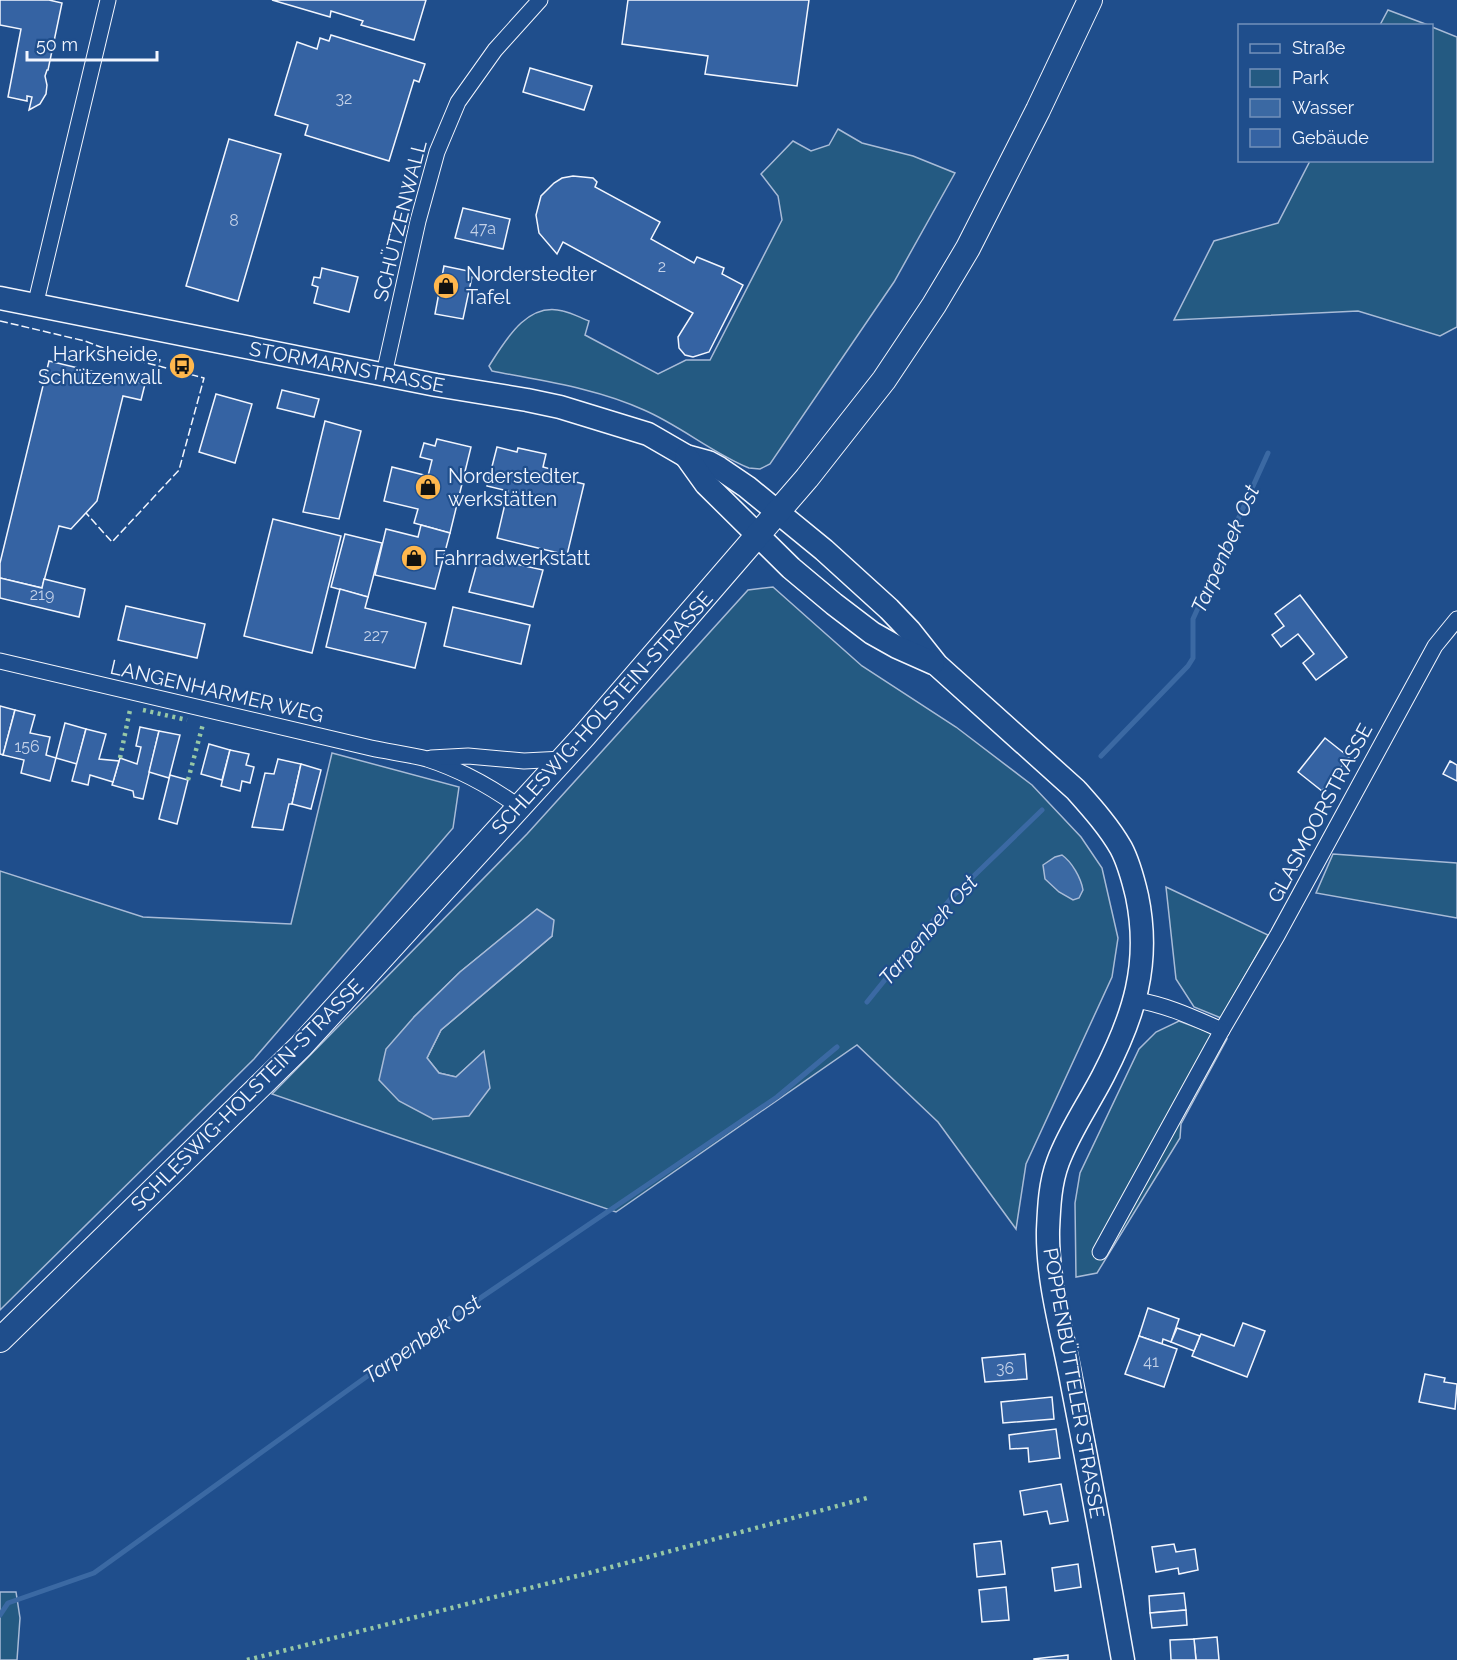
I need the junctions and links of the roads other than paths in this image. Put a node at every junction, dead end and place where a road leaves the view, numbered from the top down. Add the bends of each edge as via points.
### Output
1 (108, 0) edge
2 (540, 0) edge
3 (1090, 0) edge
4 (0, 298) edge
5 (35, 306) junction
6 (384, 374) junction
7 (686, 456) junction
8 (777, 513) junction
9 (758, 535) junction
10 (1457, 619) edge
11 (0, 661) edge
12 (937, 665) junction
13 (425, 759) junction
14 (563, 759) junction
15 (519, 807) junction
16 (1136, 1000) junction
17 (1222, 1030) junction
18 (1100, 1252) dead end
19 (0, 1340) edge
20 (1123, 1660) edge

1 - 5 street
2 - 6 street, SCHÜTZENWALL via 495,50 453,112 437,152 418,221
3 - 8 main road, SCHLESWIG-HOLSTEIN-STRASSE via 968,248 934,306 884,380
4 - 5 main road, STORMARNSTRASSE
5 - 6 main road, STORMARNSTRASSE
6 - 7 main road, STORMARNSTRASSE via 560,407 648,434
7 - 8 main road, STORMARNSTRASSE via 718,468
7 - 9 main road, STORMARNSTRASSE via 706,484
8 - 9 main road, SCHLESWIG-HOLSTEIN-STRASSE
8 - 12 main road, POPPENBÜTTELER STRASSE via 889,609
9 - 12 main road, POPPENBÜTTELER STRASSE via 791,568 872,633
9 - 14 main road, SCHLESWIG-HOLSTEIN-STRASSE
10 - 17 street, GLASMOORSTRASSE via 1435,646
11 - 13 street, LANGENHARMER WEG
12 - 16 main road, POPPENBÜTTELER STRASSE via 1076,790 1121,849 1130,867 1139,909 1142,964
13 - 14 street, LANGENHARMER WEG
13 - 15 street, LANGENHARMER WEG via 469,775
14 - 15 main road, SCHLESWIG-HOLSTEIN-STRASSE
15 - 19 main road, SCHLESWIG-HOLSTEIN-STRASSE via 301,1046
16 - 17 street via 1166,1007
16 - 20 main road, POPPENBÜTTELER STRASSE via 1121,1040 1057,1163 1048,1232 1055,1296
17 - 18 street, GLASMOORSTRASSE

